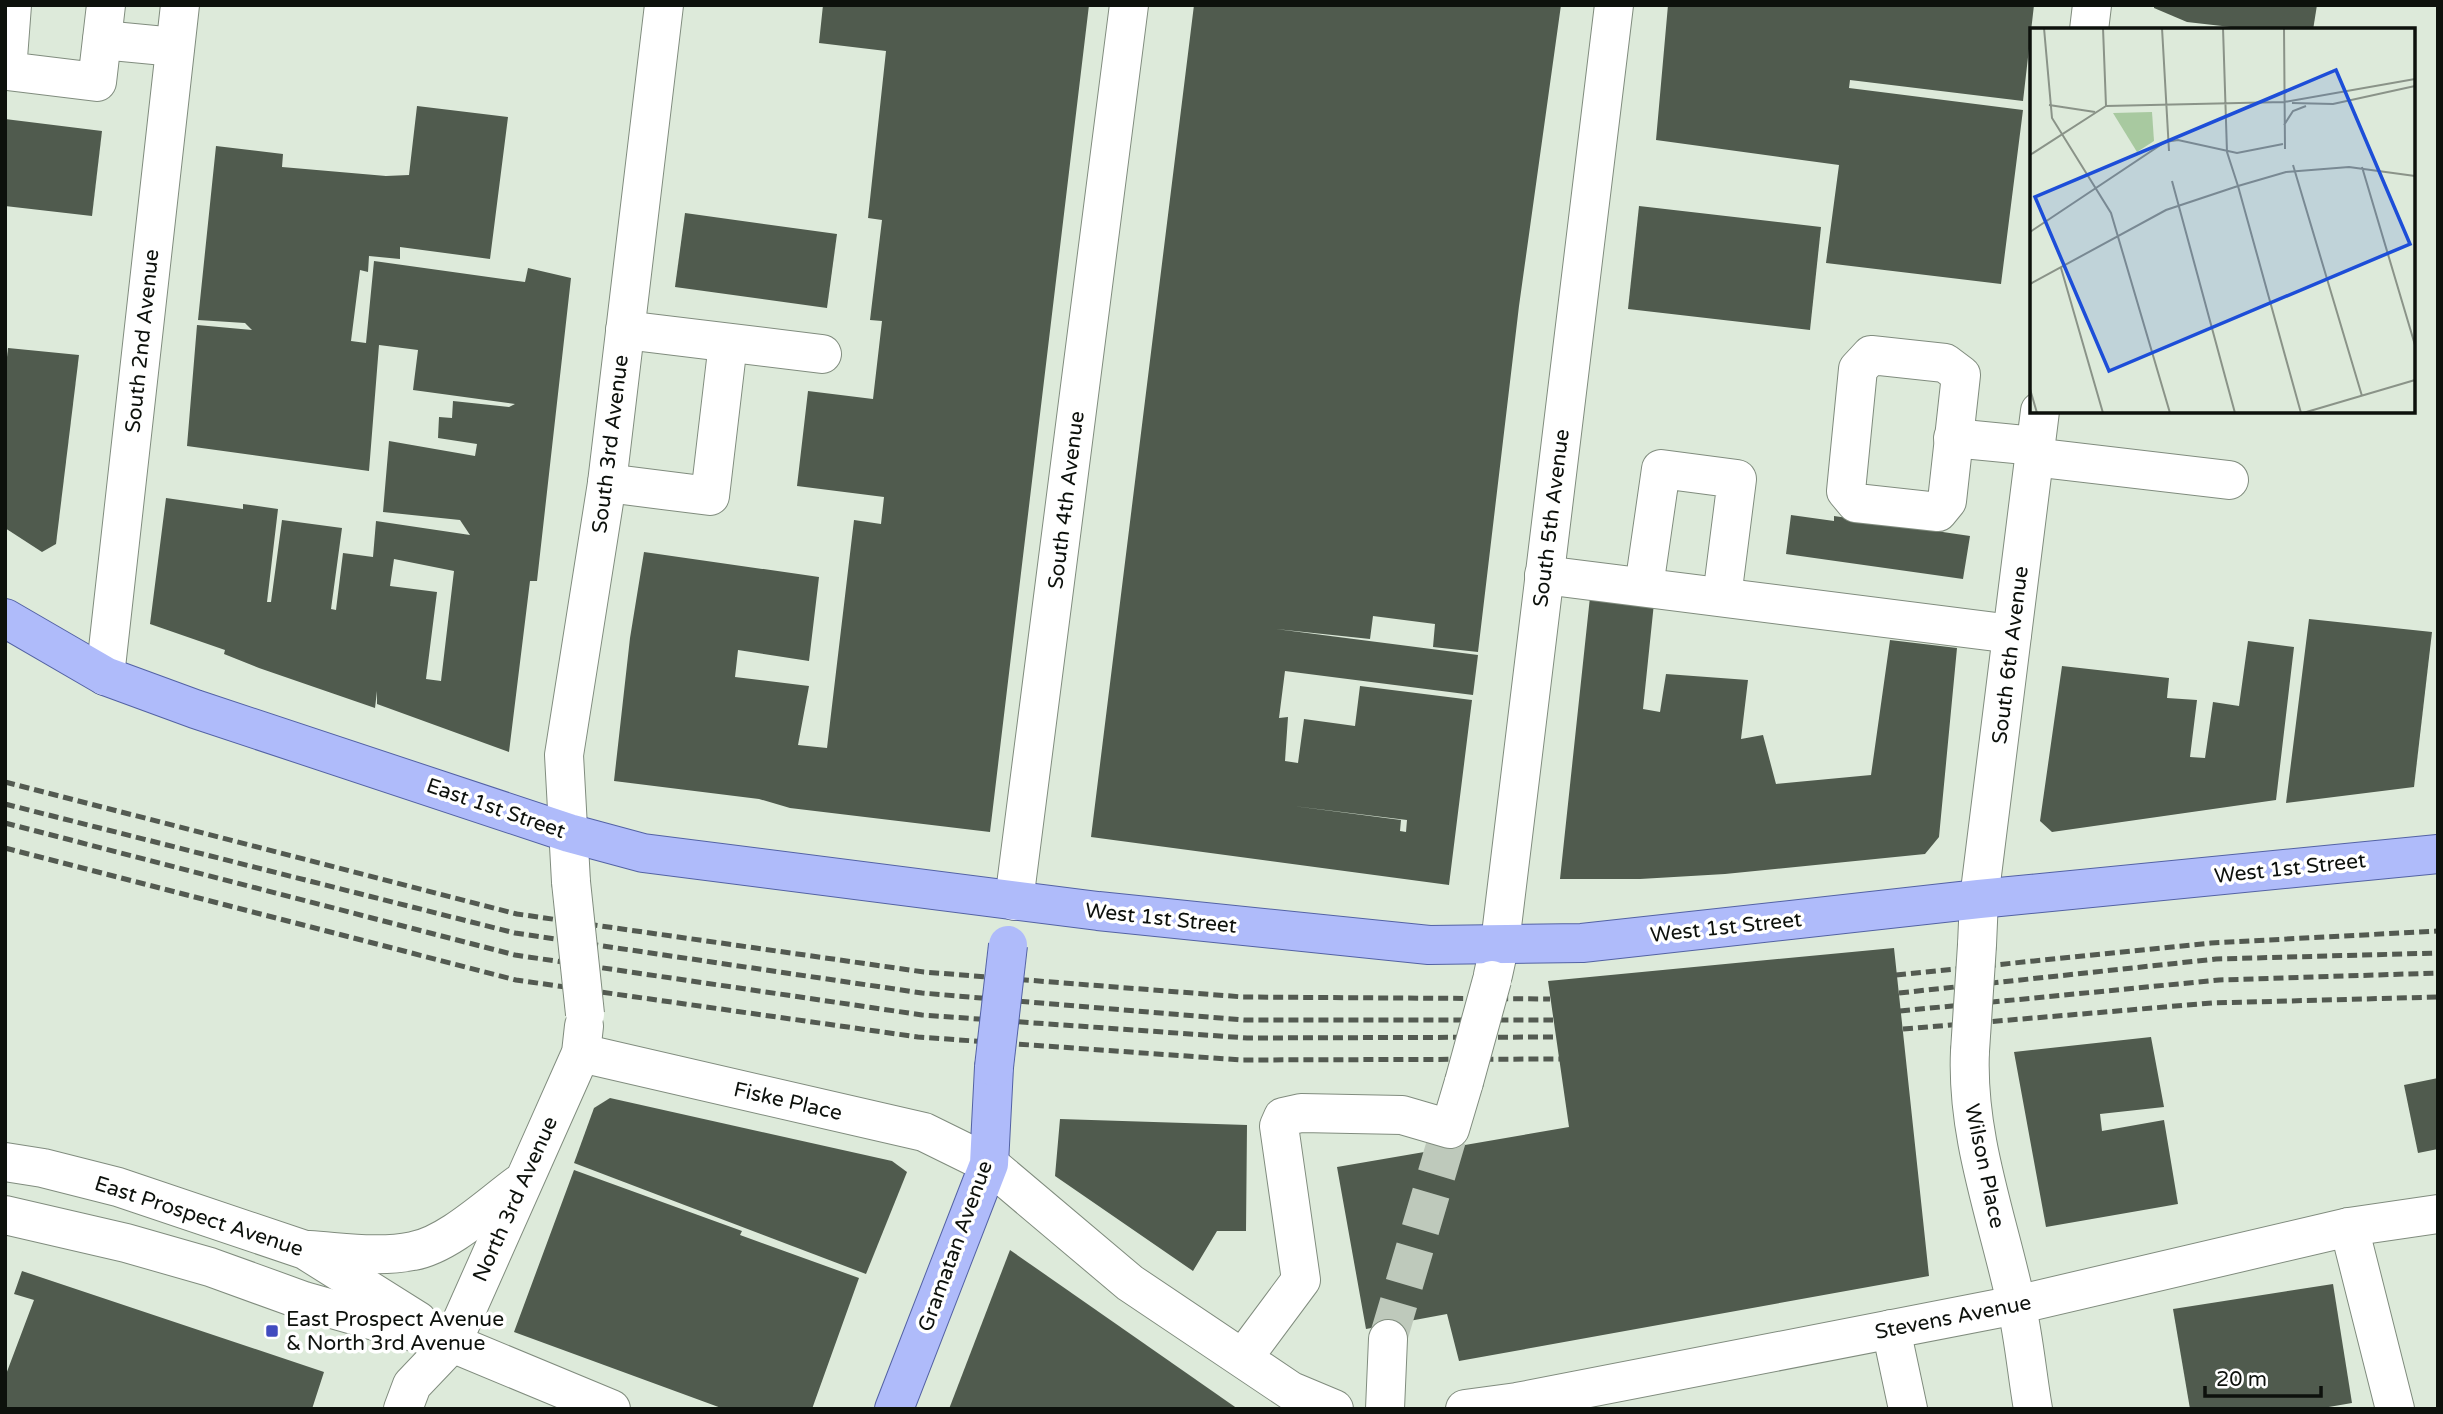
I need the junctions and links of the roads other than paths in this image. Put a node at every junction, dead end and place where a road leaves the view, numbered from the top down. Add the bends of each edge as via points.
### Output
1 (12, 5) edge
2 (180, 5) edge
3 (664, 5) edge
4 (1129, 5) edge
5 (1614, 5) edge
6 (2092, 5) edge
7 (104, 23) edge
8 (2089, 28) edge
9 (175, 47) junction
10 (625, 330) junction
11 (728, 343) junction
12 (822, 354) dead end
13 (1953, 438) dead end
14 (2037, 438) edge
15 (2229, 480) dead end
16 (607, 483) junction
17 (1544, 575) junction
18 (1644, 587) junction
19 (1722, 597) junction
20 (5, 618) edge
21 (2012, 634) junction
22 (105, 676) junction
23 (569, 832) junction
24 (2438, 854) edge
25 (1979, 899) junction
26 (1014, 901) junction
27 (1500, 943) junction
28 (1002, 994) joint
29 (585, 1014) joint
30 (581, 1053) junction
31 (5, 1162) edge
32 (989, 1164) junction
33 (523, 1181) junction
34 (2438, 1214) edge
35 (5, 1215) edge
36 (2349, 1227) junction
37 (305, 1250) junction
38 (2017, 1305) junction
39 (1891, 1329) junction
40 (1388, 1339) tunnel mouth
41 (452, 1343) junction
42 (1243, 1358) junction
43 (403, 1409) edge
44 (611, 1409) edge
45 (894, 1409) edge
46 (1334, 1409) edge
47 (1385, 1409) edge
48 (1465, 1409) edge
49 (1908, 1409) edge
50 (2033, 1409) edge
51 (2395, 1409) edge

1 - 7 street via 7,71 97,82
2 - 9 street, South 2nd Avenue
3 - 10 street, South 3rd Avenue
4 - 26 street, South 4th Avenue
5 - 17 street, South 5th Avenue
6 - 8 street
7 - 9 street
9 - 22 street, South 2nd Avenue
10 - 11 street
10 - 16 street, South 3rd Avenue
11 - 12 street
11 - 16 street via 710,496
13 - 14 street
14 - 15 street
14 - 21 street, South 6th Avenue
16 - 23 street, South 3rd Avenue via 564,755
17 - 18 street
17 - 27 street, South 5th Avenue
18 - 19 street
18 - 19 street via 1661,469 1737,479
19 - 21 street
20 - 22 main road, East 1st Street
21 - 25 street, South 6th Avenue
22 - 23 main road, East 1st Street
23 - 26 main road, East 1st Street via 643,853
23 - 29 street, South 3rd Avenue, bridge
24 - 25 main road, West 1st Street
25 - 27 main road, West 1st Street via 1582,943
25 - 38 street, Wilson Place, bridge via 1969,1083 1976,1140
26 - 27 main road, West 1st Street via 1429,945
26 - 28 main road, South 4th Avenue, bridge
27 - 42 street, South 5th Avenue, bridge via 1450,1129 1402,1115 1301,1113 1283,1117 1279,1126 1301,1280
28 - 32 main road, Gramatan Avenue, bridge
29 - 30 street, North 3rd Avenue
30 - 32 street, Fiske Place via 924,1132
30 - 33 street, North 3rd Avenue
31 - 37 street, East Prospect Avenue via 118,1187
32 - 42 street, Fiske Place via 1129,1283
32 - 45 main road, Gramatan Avenue
33 - 37 street via 452,1235 415,1251 374,1255
33 - 41 street, North 3rd Avenue
34 - 36 street, Stevens Avenue
35 - 41 street, East Prospect Avenue via 126,1243
36 - 38 street, Stevens Avenue
36 - 51 street
37 - 41 street, East Prospect Avenue
38 - 39 street, Stevens Avenue
38 - 50 street, Wilson Place
39 - 48 street, Stevens Avenue
39 - 49 street
40 - 47 street
41 - 43 street, North 3rd Avenue via 412,1385
41 - 44 street, East Prospect Avenue
42 - 46 street, Fiske Place via 1291,1391

